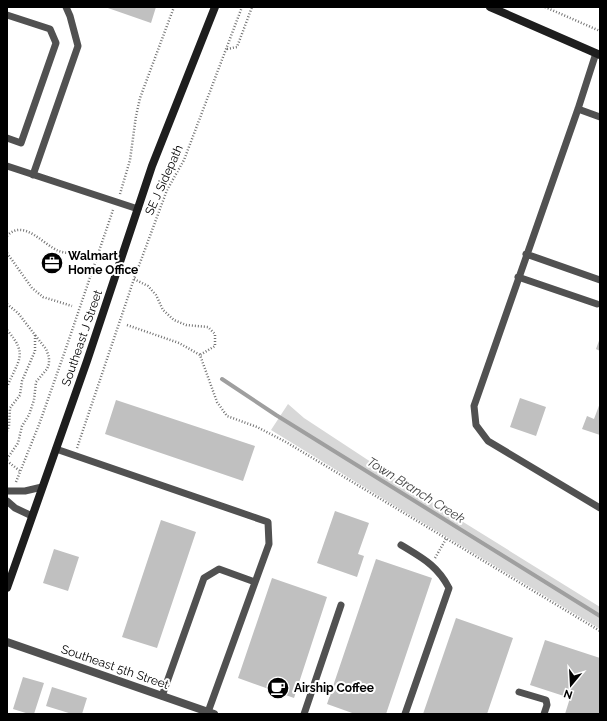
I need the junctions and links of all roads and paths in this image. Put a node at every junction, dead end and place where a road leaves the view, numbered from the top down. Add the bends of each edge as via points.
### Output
1 (66, 7) edge
2 (174, 7) edge
3 (215, 7) edge
4 (242, 7) edge
5 (252, 7) edge
6 (490, 7) edge
7 (544, 7) edge
8 (7, 15) edge
9 (600, 32) edge
10 (226, 49) junction
11 (598, 54) edge
12 (578, 109) junction
13 (600, 117) edge
14 (7, 138) edge
15 (7, 166) edge
16 (33, 175) junction
17 (120, 192) dead end
18 (138, 209) junction
19 (112, 212) dead end
20 (7, 236) edge
21 (7, 253) edge
22 (526, 254) junction
23 (96, 259) junction
24 (518, 277) junction
25 (134, 278) junction
26 (600, 280) edge
27 (7, 304) edge
28 (597, 304) dead end
29 (72, 306) dead end
30 (127, 325) dead end
31 (7, 330) edge
32 (35, 335) junction
33 (200, 355) junction
34 (7, 387) edge
35 (7, 431) edge
36 (56, 449) junction
37 (74, 456) junction
38 (7, 460) edge
39 (20, 471) junction
40 (15, 483) dead end
41 (42, 487) junction
42 (7, 491) edge
43 (7, 501) edge
44 (600, 508) edge
45 (32, 516) junction
46 (446, 539) junction
47 (401, 545) dead end
48 (431, 564) junction
49 (255, 582) junction
50 (7, 588) edge
51 (342, 605) dead end
52 (600, 631) edge
53 (7, 642) edge
54 (519, 692) dead end
55 (162, 696) junction
56 (211, 713) edge
57 (304, 714) edge
58 (405, 714) edge
59 (544, 714) edge

1 - 16 lane via 78,46
2 - 17 path via 140,98 130,160
3 - 18 main road, Southeast J Street via 152,166
4 - 10 path, SE J Sidepath
5 - 10 path via 237,47
6 - 11 main road
7 - 9 path
8 - 14 lane via 50,29 56,43 21,143
10 - 25 path, SE J Sidepath via 184,160 167,190
11 - 12 lane
12 - 13 lane
12 - 22 lane
15 - 16 lane
16 - 18 lane
18 - 36 main road, Southeast J Street
19 - 23 path
20 - 23 path via 19,229 31,233 61,252
21 - 29 path via 32,288 43,297
22 - 24 lane
22 - 26 lane
23 - 39 path via 63,358
24 - 28 lane
24 - 44 lane via 474,406 476,425 488,441
25 - 33 path via 148,286 156,295 163,310 174,320 186,325 208,327 215,334 215,346
25 - 37 path, SE J Sidepath
27 - 32 path via 18,313
30 - 33 path via 179,343
31 - 34 path via 20,348 16,369
32 - 35 path via 34,350 22,381 20,395 10,408
32 - 38 path via 46,350 49,364 36,382 29,415 22,426 18,443
33 - 46 path via 217,402 227,416 258,427 286,442
36 - 37 lane
36 - 41 main road, Southeast J Street
37 - 49 lane via 268,522 269,544
38 - 39 path
39 - 40 path
41 - 42 lane via 25,491
41 - 45 main road, Southeast J Street
43 - 45 lane
45 - 50 main road, Southeast J Street
46 - 48 path
46 - 52 path
47 - 48 lane
48 - 58 lane via 449,588
49 - 55 lane via 220,569 204,578
49 - 56 lane
51 - 57 lane
53 - 55 street, Southeast 5th Street
54 - 59 lane via 546,700
55 - 56 street, Southeast 5th Street

